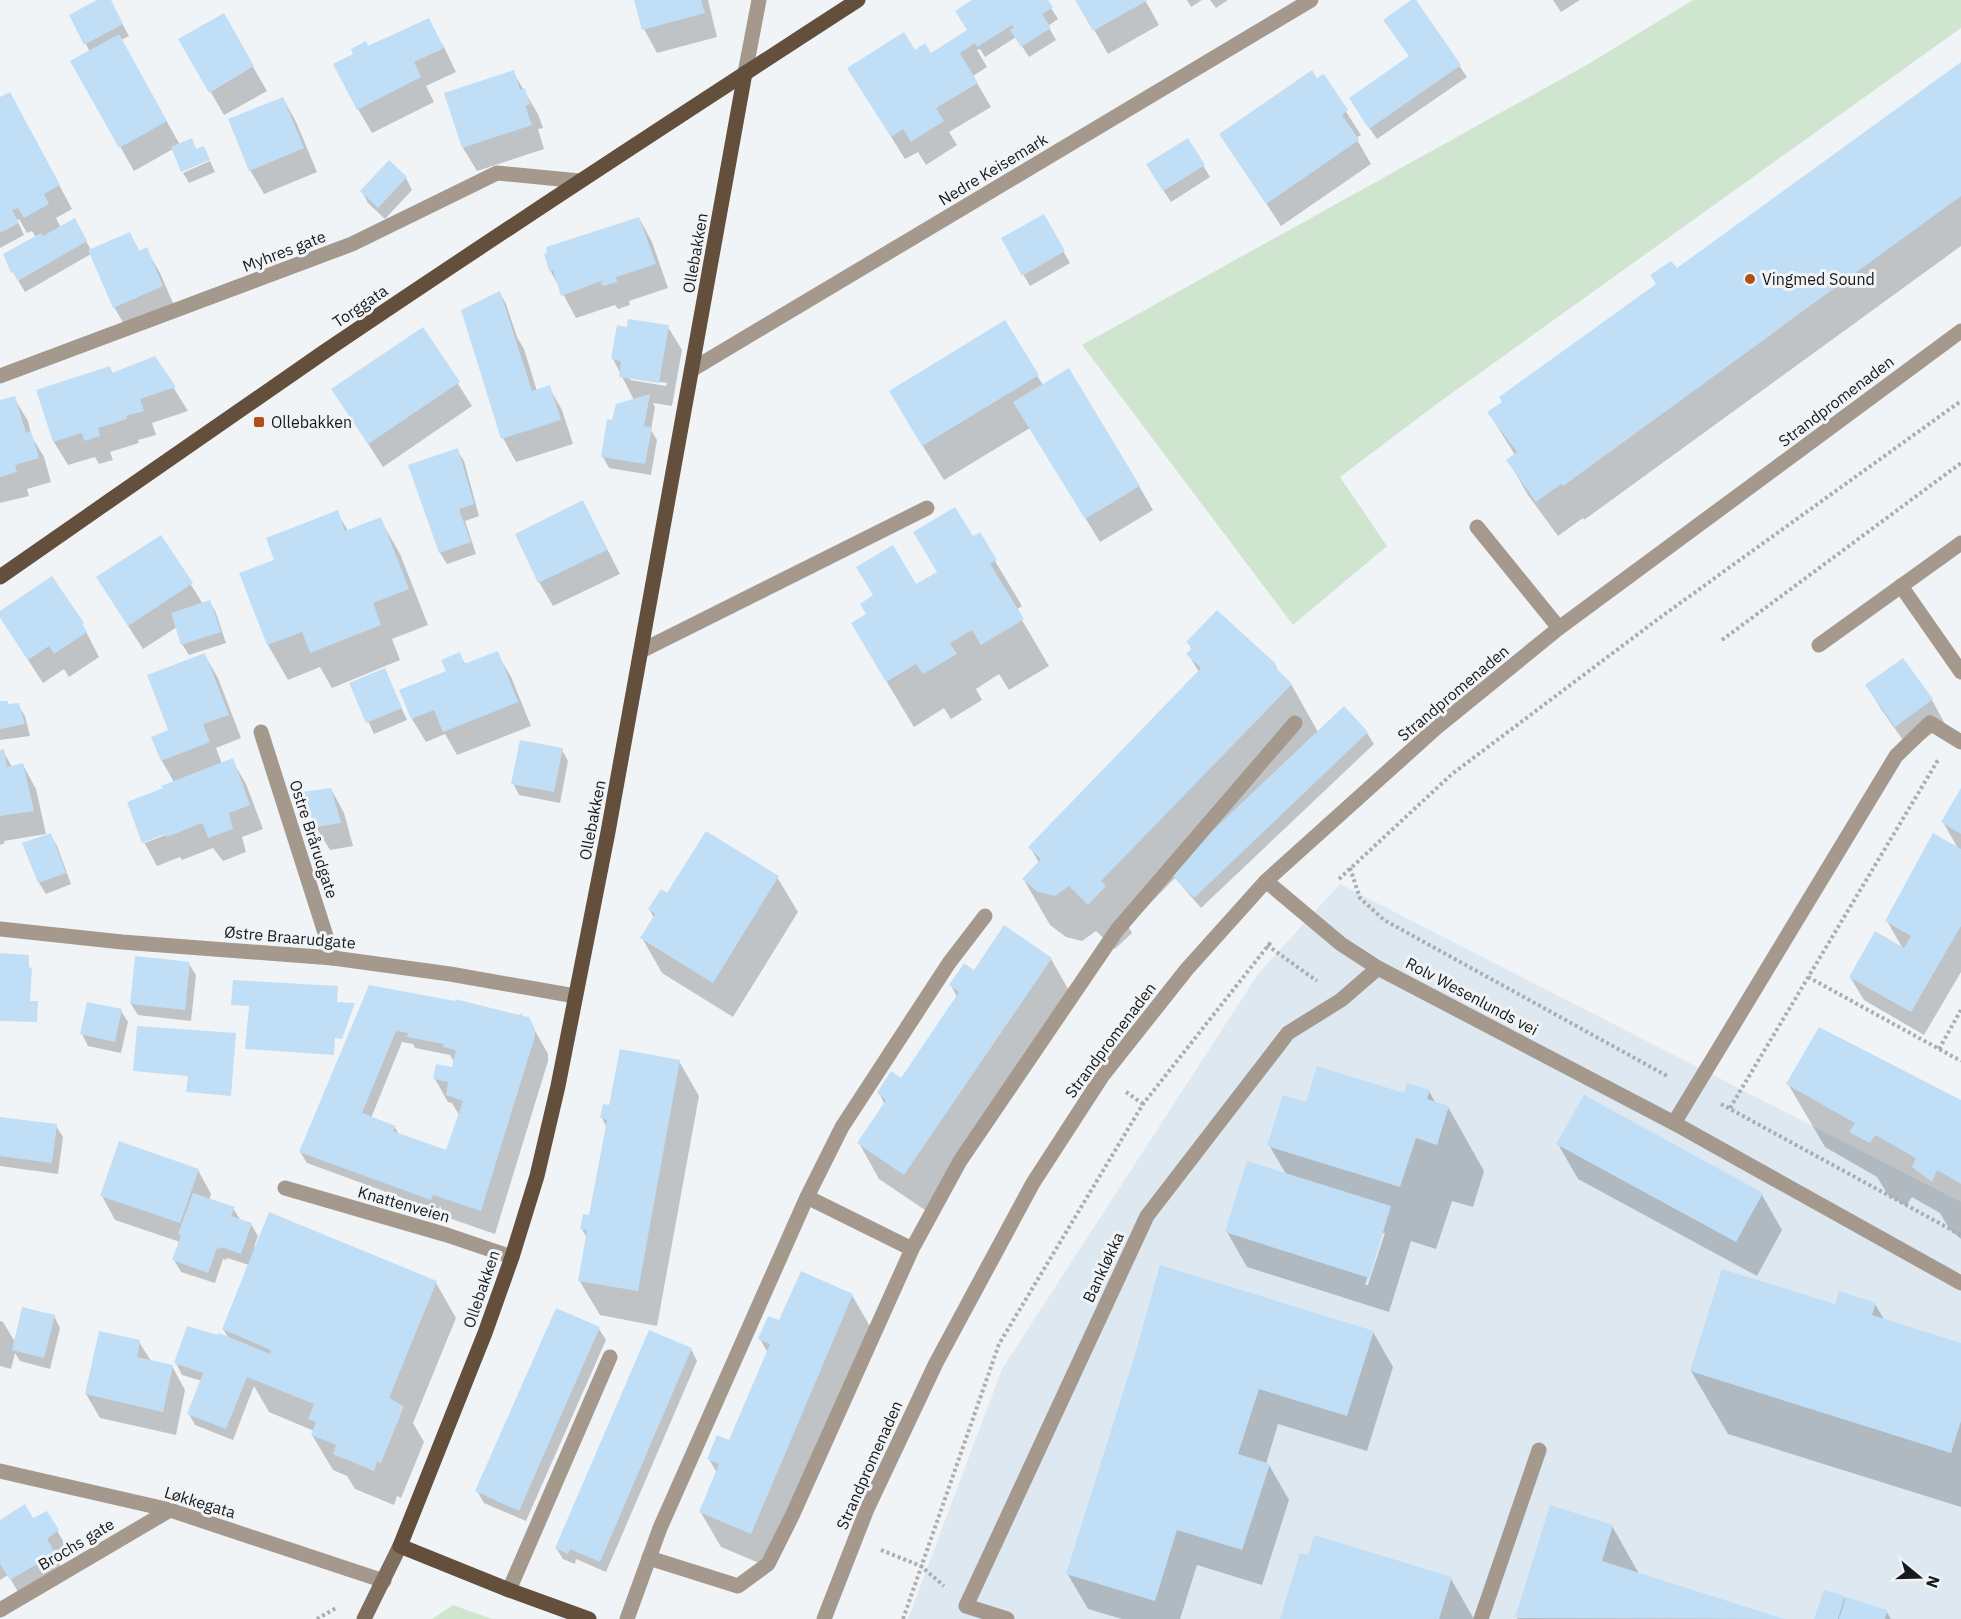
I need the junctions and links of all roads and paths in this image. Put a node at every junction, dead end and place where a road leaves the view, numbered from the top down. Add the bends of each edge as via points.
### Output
1 (759, 0) edge
2 (858, 0) edge
3 (1311, 0) edge
4 (745, 73) junction
5 (580, 181) junction
6 (1961, 332) edge
7 (693, 369) junction
8 (0, 376) edge
9 (1961, 401) edge
10 (1961, 463) edge
11 (927, 508) dead end
12 (1477, 527) dead end
13 (1961, 543) edge
14 (0, 577) edge
15 (1901, 586) junction
16 (1559, 628) junction
17 (1722, 640) dead end
18 (1819, 645) dead end
19 (640, 651) junction
20 (1961, 672) edge
21 (1295, 723) dead end
22 (261, 732) dead end
23 (1957, 739) edge
24 (1350, 868) junction
25 (1339, 879) dead end
26 (1266, 881) junction
27 (985, 916) dead end
28 (0, 929) edge
29 (333, 958) junction
30 (1378, 968) junction
31 (1808, 977) junction
32 (575, 996) junction
33 (1341, 1000) junction
34 (1961, 1010) edge
35 (1939, 1049) junction
36 (1961, 1054) edge
37 (1956, 1059) junction
38 (1961, 1061) edge
39 (1694, 1090) junction
40 (1730, 1108) junction
41 (1674, 1123) junction
42 (285, 1188) dead end
43 (807, 1197) junction
44 (1961, 1235) edge
45 (912, 1249) junction
46 (512, 1257) junction
47 (1961, 1283) edge
48 (610, 1356) dead end
49 (1539, 1450) dead end
50 (0, 1471) edge
51 (170, 1510) junction
52 (856, 1539) junction
53 (400, 1546) junction
54 (649, 1558) junction
55 (921, 1566) junction
56 (384, 1581) junction
57 (509, 1590) junction
58 (0, 1610) edge
59 (364, 1619) edge
60 (589, 1619) edge
61 (627, 1619) edge
62 (824, 1619) edge
63 (903, 1619) edge
64 (1007, 1619) edge
65 (1481, 1619) edge

1 - 4 street, Ollebakken
2 - 4 main road, Torggata
3 - 7 street, Nedre Keisemark
4 - 5 main road, Torggata
4 - 7 main road, Ollebakken
5 - 8 street, Myhres gate via 497,173 352,244
5 - 14 main road, Torggata
6 - 16 street, Strandpromenaden
7 - 19 main road, Ollebakken
9 - 24 path via 1662,616 1452,774
10 - 17 path
11 - 19 street
12 - 16 street
13 - 15 street
15 - 18 street
15 - 20 street
16 - 26 street, Strandpromenaden via 1436,728
19 - 32 main road, Ollebakken
21 - 45 street via 1117,930 960,1161
22 - 29 street, Ostre Brårudgate
23 - 31 path
23 - 39 street via 1930,723 1896,756
24 - 25 path
24 - 39 path via 1360,898 1384,920
26 - 30 street, Rolv Wesenlunds vei via 1341,944
26 - 52 street, Strandpromenaden via 1187,969 1103,1075 1033,1183 936,1363
27 - 43 street via 949,963 842,1127
28 - 29 street, Østre Braarudgate
29 - 32 street, Østre Braarudgate
30 - 33 street, Bankløkka
30 - 41 street, Rolv Wesenlunds vei
31 - 35 path
31 - 40 path
32 - 46 main road, Ollebakken via 537,1176
33 - 55 path via 1269,943 1143,1104 999,1344
33 - 64 street, Bankløkka via 1288,1033 1147,1216 966,1606
34 - 35 path
35 - 37 path
36 - 37 path
37 - 38 path
39 - 40 path
39 - 41 street
40 - 44 path
41 - 47 street, Rolv Wesenlunds vei
42 - 46 street, Knattenveien via 447,1234
43 - 45 street
43 - 54 street
45 - 54 street via 768,1564 738,1586
46 - 53 main road, Ollebakken
48 - 57 street
49 - 65 street
50 - 51 street, Løkkegata
51 - 56 street, Løkkegata
51 - 58 street, Brochs gate
52 - 55 path
52 - 62 street, Strandpromenaden
53 - 56 main road, Ollebakken
53 - 57 main road
54 - 61 street
55 - 63 path
56 - 59 main road, Ollebakken
57 - 60 main road

